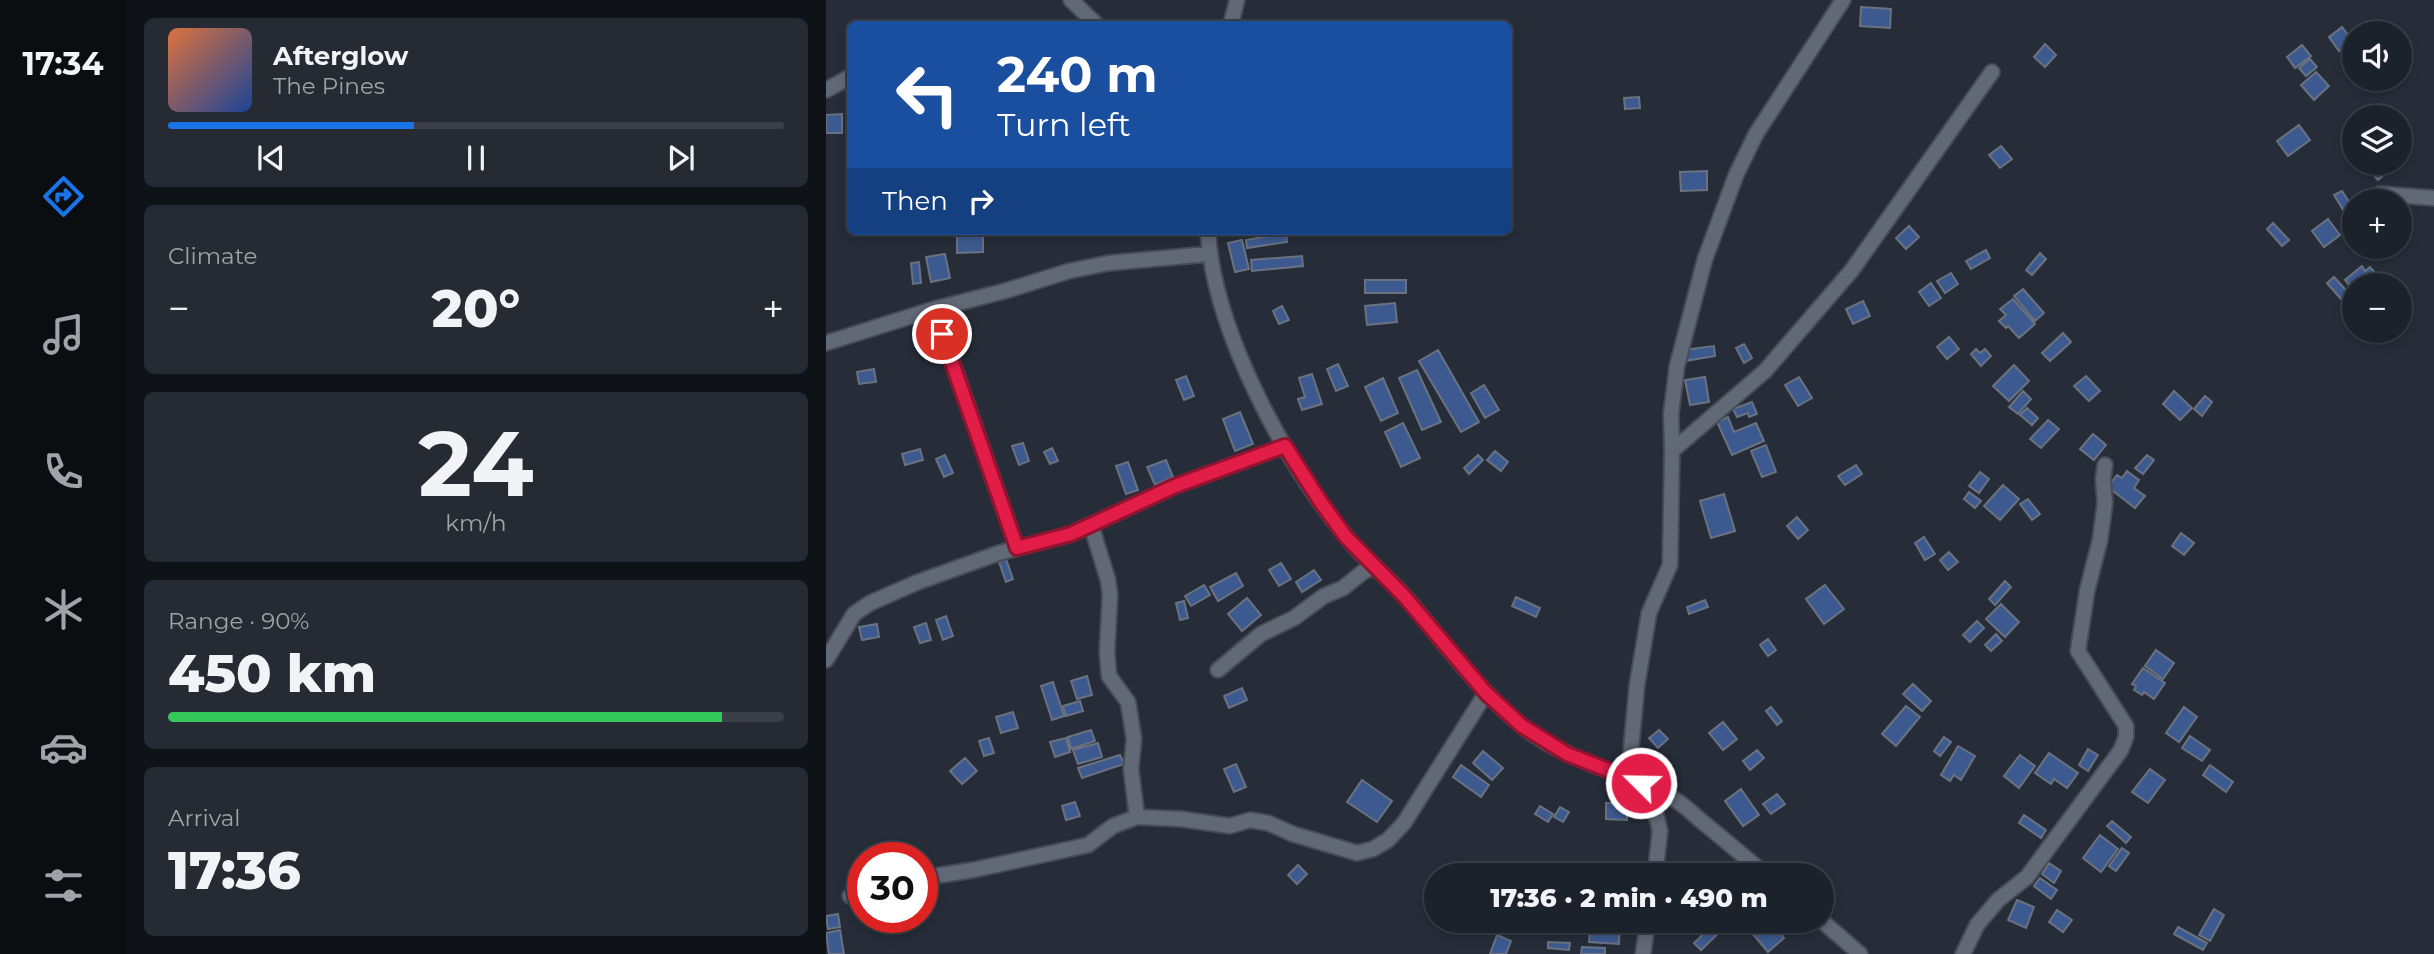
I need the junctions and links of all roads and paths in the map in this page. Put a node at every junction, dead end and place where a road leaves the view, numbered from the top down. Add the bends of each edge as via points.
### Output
1 (1071, 0) edge
2 (1237, 0) edge
3 (1843, 0) edge
4 (1093, 21) edge
5 (1232, 21) edge
6 (1992, 72) dead end
7 (847, 79) edge
8 (826, 90) edge
9 (2412, 196) edge
10 (2434, 198) edge
11 (1208, 235) edge
12 (1209, 254) junction
13 (933, 309) junction
14 (826, 342) edge
15 (1285, 446) junction
16 (1672, 451) junction
17 (2105, 465) dead end
18 (1091, 525) junction
19 (1017, 548) junction
20 (1375, 566) junction
21 (826, 660) edge
22 (1218, 670) dead end
23 (1486, 693) junction
24 (1641, 783) junction
25 (1137, 817) junction
26 (1656, 863) edge
27 (1752, 863) edge
28 (938, 875) edge
29 (1834, 931) edge
30 (1646, 933) edge
31 (1643, 954) edge
32 (1860, 954) edge
33 (1963, 954) edge

1 - 4 street
2 - 5 street
3 - 16 street via 1756,134 1720,217 1677,366
6 - 16 street via 1852,270 1765,371
7 - 8 street
9 - 10 street
11 - 12 street
12 - 13 street via 1108,262
12 - 15 street via 1230,332
13 - 14 street
13 - 19 street
15 - 18 street via 1175,486
15 - 20 street via 1346,537
16 - 24 street via 1670,565 1649,613 1633,726 1632,749
17 - 33 street via 2100,540 2078,651 2126,726 2126,737 2027,877 1977,925
18 - 19 street
18 - 25 street via 1110,595 1110,676 1128,702 1134,739 1131,769
19 - 21 street via 870,603 854,614
20 - 22 street via 1261,634
20 - 23 street
23 - 24 street via 1522,726 1567,754
23 - 25 street via 1404,823 1373,849 1357,853 1250,820 1230,826
24 - 26 street via 1660,831
24 - 27 street via 1676,799
25 - 28 street via 1113,826 1088,845
29 - 32 street
30 - 31 street

